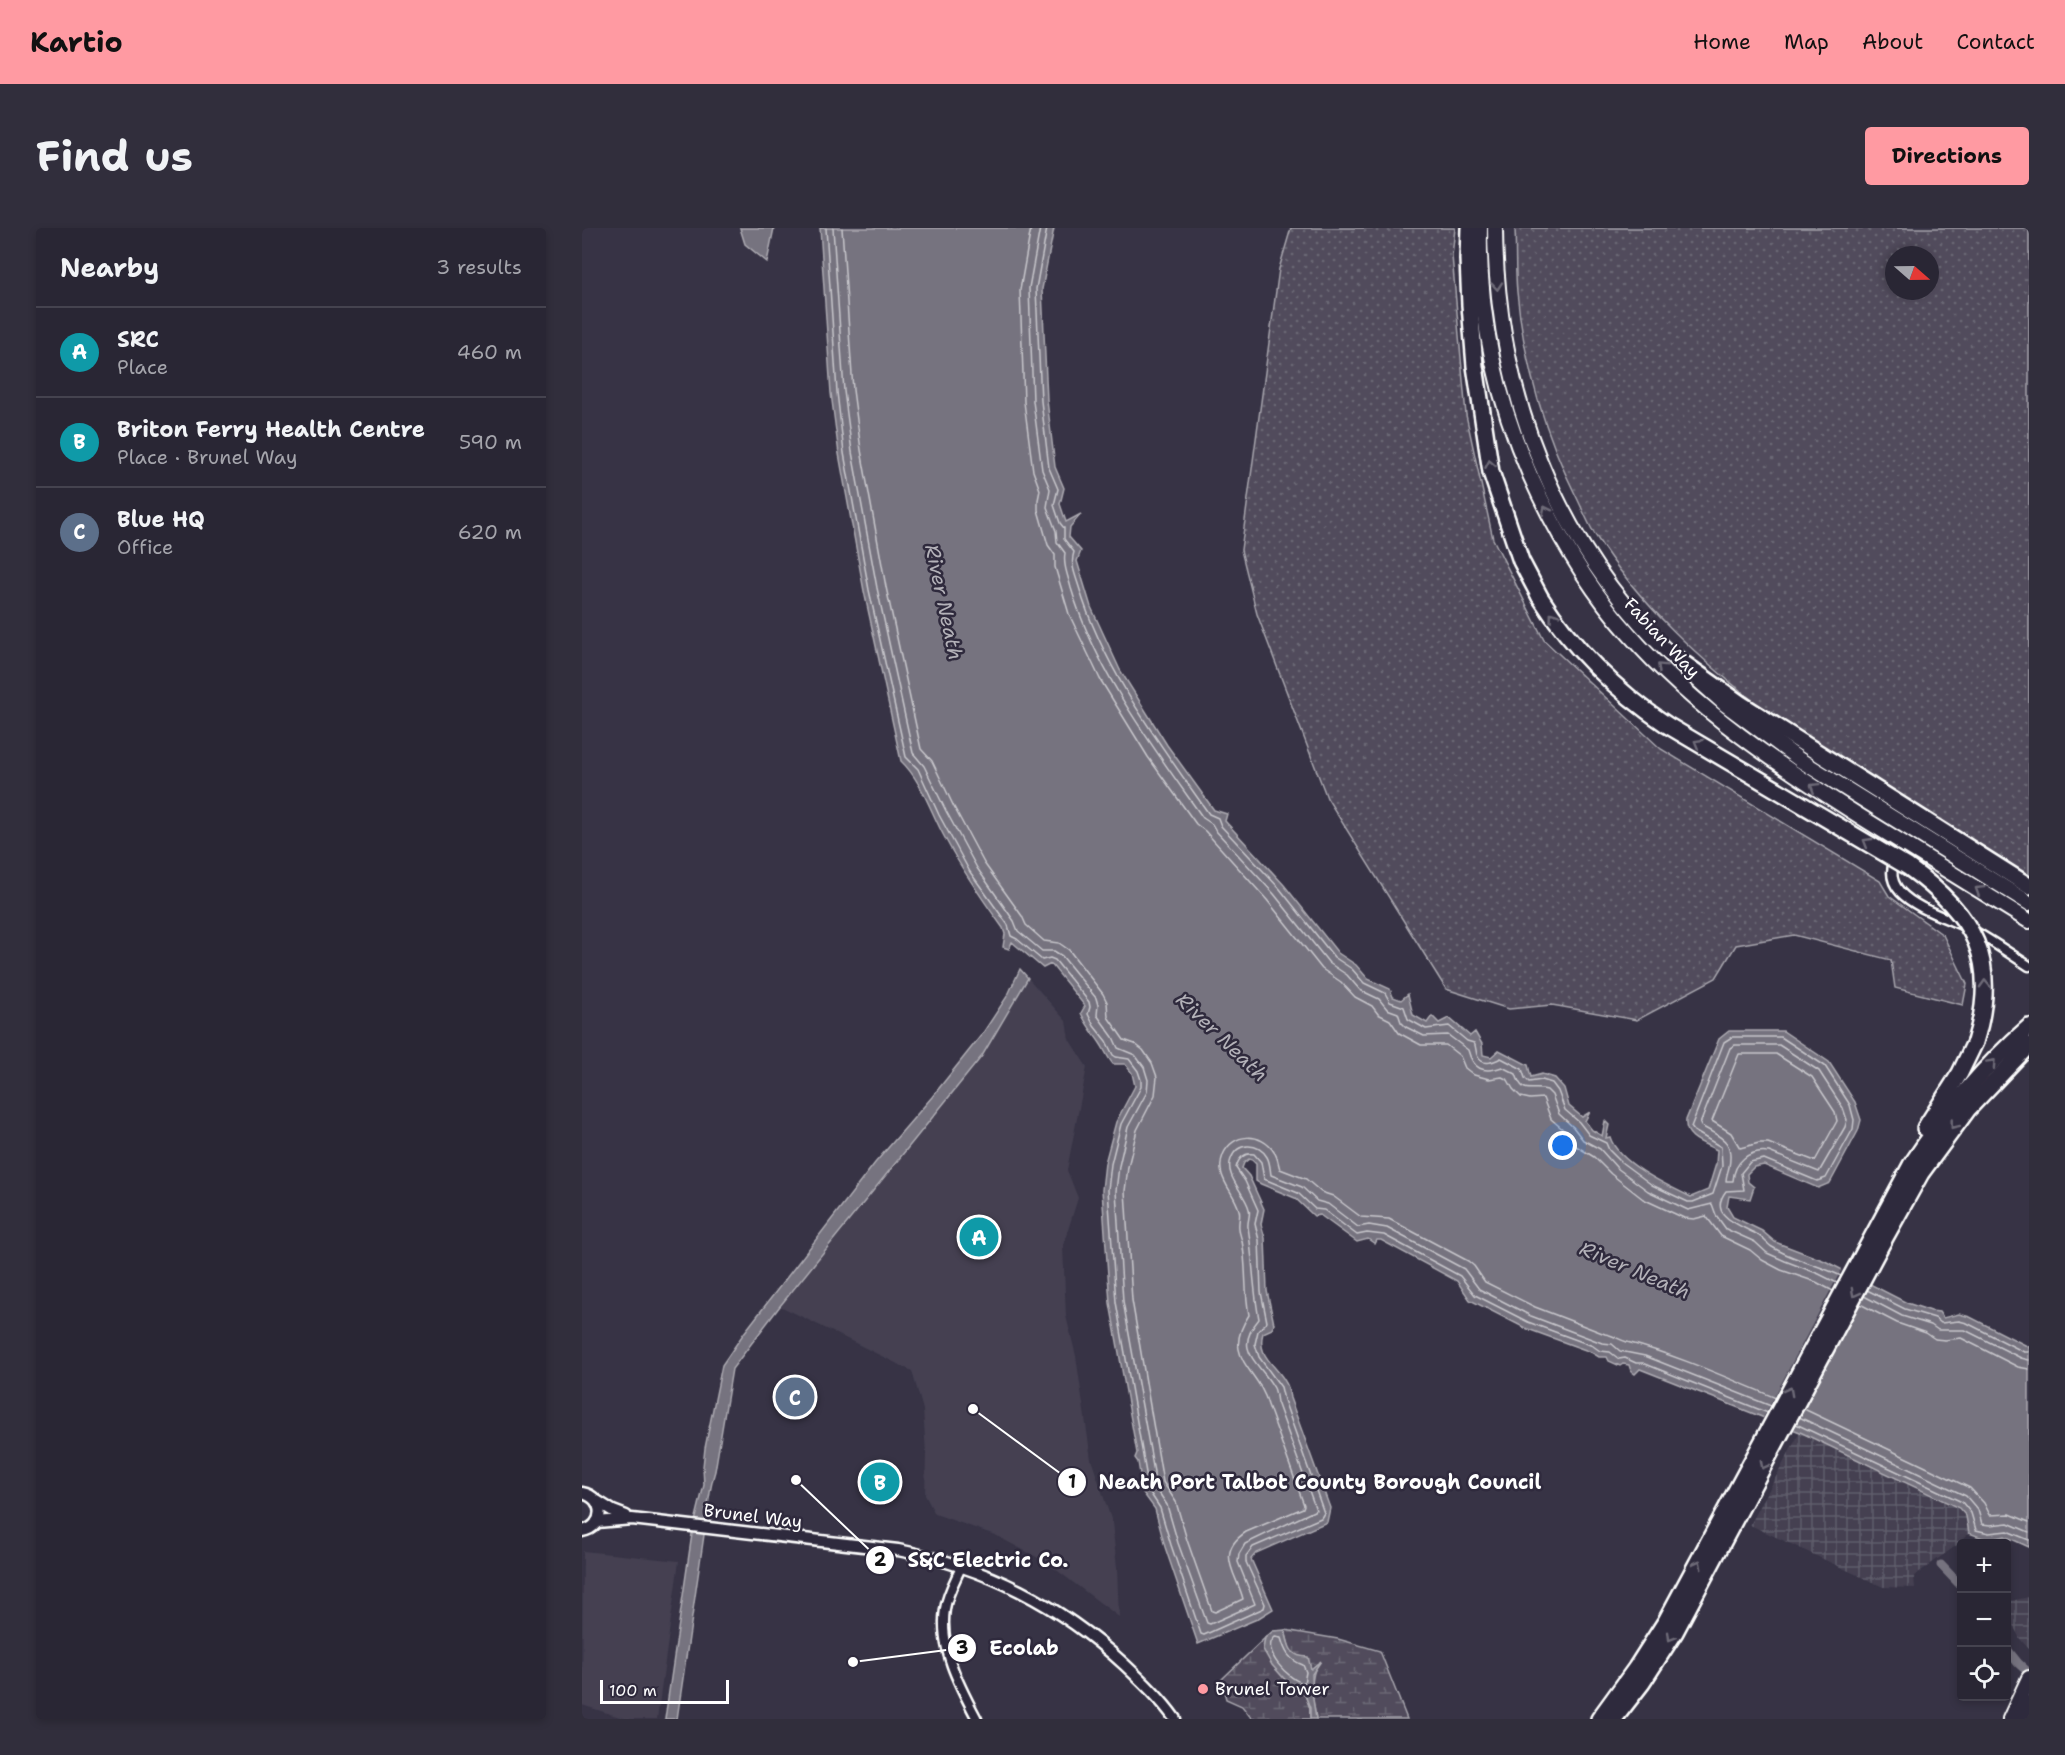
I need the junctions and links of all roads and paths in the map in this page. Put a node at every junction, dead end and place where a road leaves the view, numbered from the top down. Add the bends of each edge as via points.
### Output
1 (1469, 228) edge
2 (1480, 228) edge
3 (1495, 228) edge
4 (1669, 653) junction
5 (1904, 844) junction
6 (2029, 886) edge
7 (2029, 903) edge
8 (2029, 921) edge
9 (2029, 966) edge
10 (2029, 1027) edge
11 (2029, 1045) edge
12 (1855, 1267) junction
13 (582, 1493) edge
14 (597, 1501) junction
15 (632, 1519) junction
16 (597, 1522) junction
17 (582, 1531) edge
18 (962, 1565) junction
19 (2029, 1678) edge
20 (2029, 1703) edge
21 (977, 1719) edge
22 (1175, 1719) edge
23 (1599, 1719) edge
24 (1614, 1719) edge
25 (2010, 1719) edge
26 (2021, 1719) edge

12 -> 1 highway, bridge via 1905,1165 1976,1042 1985,993 1983,965 1975,938 1950,902 1908,867 1636,703 1576,646 1540,597 1521,561 1491,472 1475,366
5 -> 2 main road, Fabian Way via 1797,777 1705,708 1629,634 1583,574 1541,501 1505,407 1490,349
3 -> 4 main road, Fabian Way via 1507,355 1537,456 1591,559 1632,614
4 - 6 highway via 1741,704
4 - 7 main road, Fabian Way via 1726,705 1800,760
8 -> 5 main road, Fabian Way
5 - 9 street via 1891,875 1906,898 1971,930
12 -> 10 highway via 1911,1165 1936,1129 1972,1084
11 -> 24 highway via 1968,1109 1921,1173 1675,1632
23 -> 12 highway via 1666,1621
13 - 14 street, Brunel Way
14 - 15 street, Brunel Way
14 - 16 street
15 - 16 street, Brunel Way
15 - 18 street, Brunel Way via 898,1550
16 - 17 street
18 - 21 street via 945,1607 944,1627 956,1678
18 - 22 street, Brunel Way via 1031,1596 1080,1626 1137,1676
19 - 25 main road
20 - 26 main road

